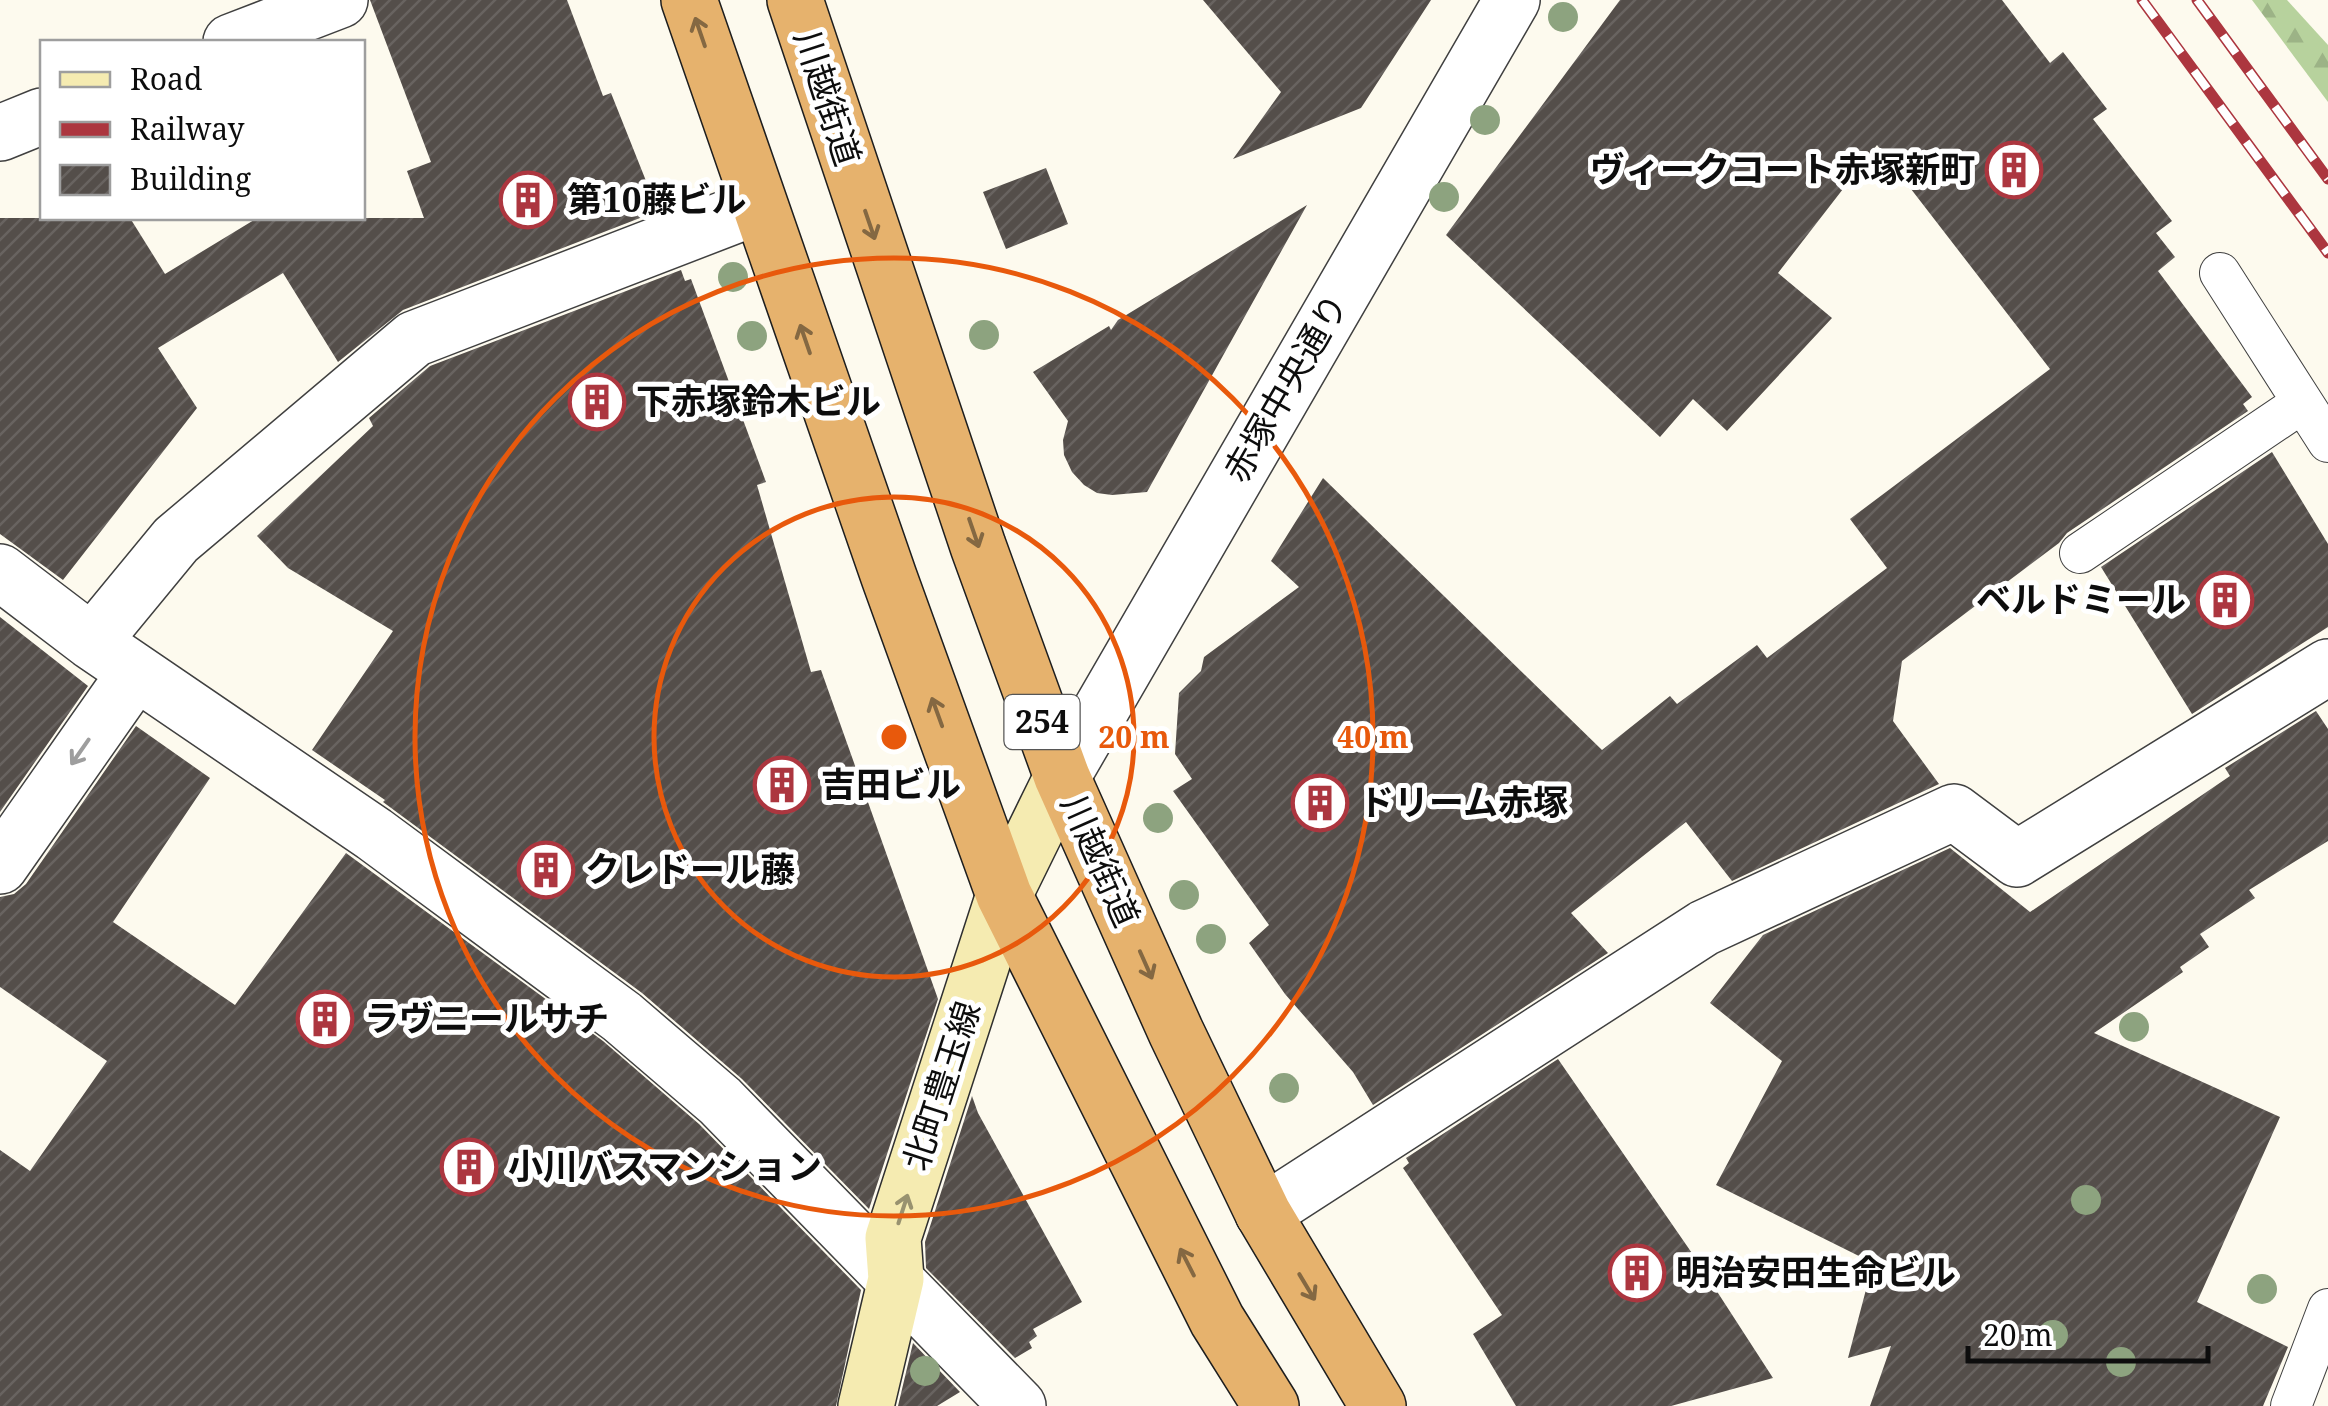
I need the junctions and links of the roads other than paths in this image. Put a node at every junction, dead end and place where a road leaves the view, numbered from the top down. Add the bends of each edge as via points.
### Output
1 (340, 0) edge
2 (689, 0) edge
3 (795, 0) edge
4 (1512, 0) edge
5 (239, 26) edge
6 (40, 117) edge
7 (0, 133) edge
8 (758, 206) junction
9 (2220, 272) dead end
10 (2302, 403) junction
11 (2328, 442) edge
12 (2080, 553) dead end
13 (0, 572) edge
14 (114, 657) junction
15 (2328, 666) edge
16 (1062, 777) junction
17 (0, 866) edge
18 (1004, 895) junction
19 (1262, 1213) junction
20 (896, 1279) junction
21 (2328, 1309) edge
22 (866, 1406) edge
23 (1018, 1406) edge
24 (1272, 1406) edge
25 (1378, 1406) edge
26 (2291, 1406) edge

1 - 5 street
8 -> 2 highway, 254
3 -> 16 highway, 川越街道 / 254
4 - 16 street, 赤塚中央通り
6 - 7 street
8 - 14 street via 414,339 176,540
18 -> 8 highway, 254
9 - 10 lane
10 - 11 lane
10 - 12 lane
13 - 14 street
14 -> 17 street
14 - 20 street via 374,834 622,1017 720,1101
15 - 19 street via 2017,859 1954,812 1704,928
16 - 18 main road, 北町豊玉線
16 -> 19 highway, 川越街道 / 254
20 -> 18 main road, 北町豊玉線 via 893,1238
24 -> 18 highway, 254 via 1216,1320
19 -> 25 highway, 川越街道 / 254
20 - 22 main road, 北町豊玉線
20 - 23 street
21 - 26 lane

